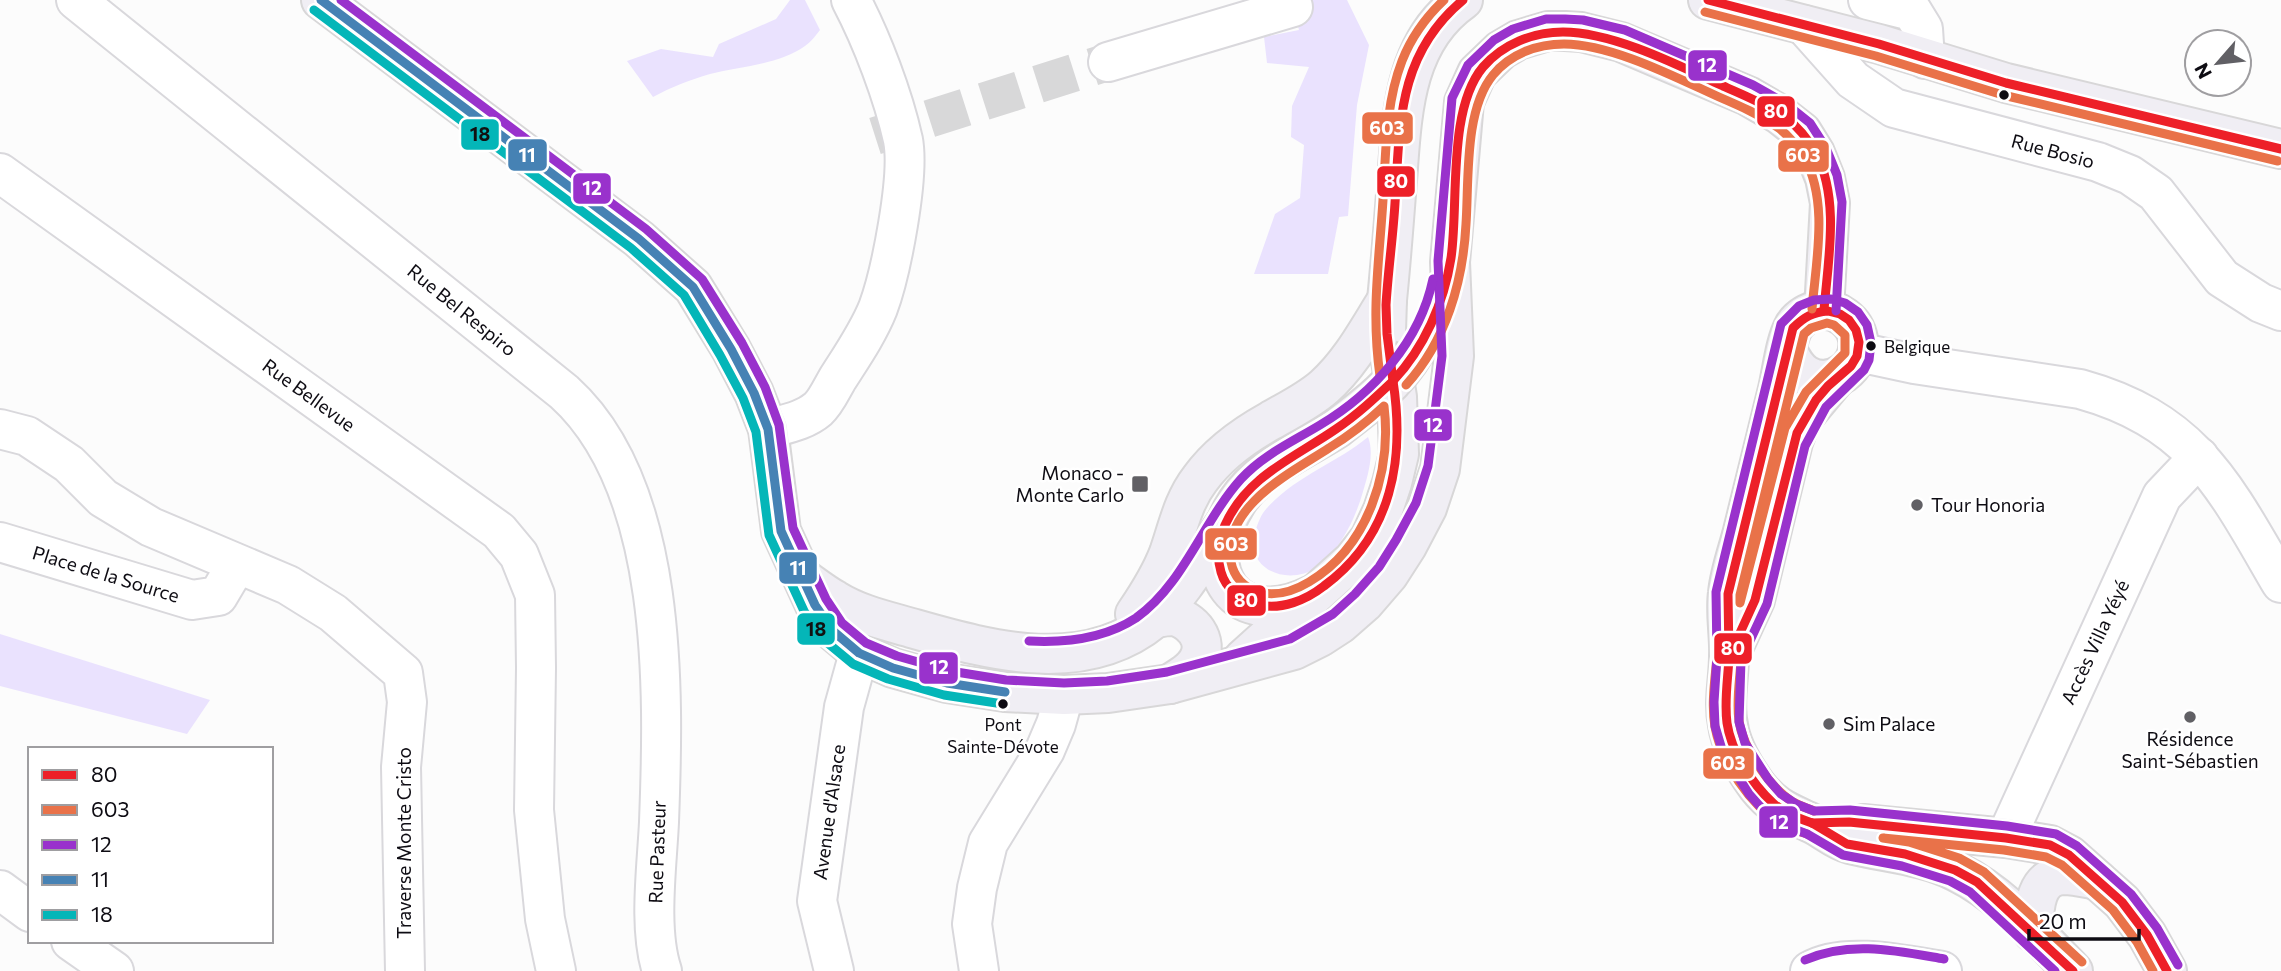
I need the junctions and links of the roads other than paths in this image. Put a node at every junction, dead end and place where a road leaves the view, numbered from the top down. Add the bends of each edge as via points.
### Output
1 (76, 0) edge
2 (321, 0) edge
3 (851, 0) edge
4 (1462, 0) edge
5 (1708, 0) edge
6 (1868, 0) edge
7 (1293, 7) dead end
8 (1804, 25) junction
9 (1925, 60) junction
10 (1108, 62) tunnel mouth
11 (2281, 149) edge
12 (0, 173) edge
13 (1450, 262) junction
14 (1387, 300) junction
15 (1824, 310) junction
16 (2281, 311) edge
17 (1787, 350) junction
18 (1847, 365) junction
19 (0, 429) edge
20 (768, 429) junction
21 (2199, 457) junction
22 (1235, 507) junction
23 (0, 542) edge
24 (237, 564) junction
25 (802, 577) junction
26 (2281, 583) edge
27 (1320, 591) junction
28 (1155, 618) junction
29 (1091, 650) junction
30 (859, 653) junction
31 (1729, 657) junction
32 (1236, 666) junction
33 (1170, 684) junction
34 (1064, 695) junction
35 (662, 733) joint
36 (1812, 823) junction
37 (2006, 838) junction
38 (2097, 880) junction
39 (0, 890) edge
40 (28, 911) edge
41 (2034, 932) junction
42 (74, 943) edge
43 (2160, 964) edge
44 (114, 971) edge
45 (405, 971) edge
46 (556, 971) edge
47 (662, 971) edge
48 (834, 971) edge
49 (979, 971) edge
50 (1810, 971) edge
51 (1942, 971) edge
52 (2073, 971) edge

1 - 35 street, Rue Bel Respiro via 581,408 607,443 648,560
2 - 20 main road via 639,239 693,287 731,349
3 - 20 street via 883,74 903,142 903,180 889,270 877,309 819,408 805,418
4 - 14 main road via 1430,34 1410,74
5 - 8 main road
6 - 9 street via 1912,11 1923,29
7 - 10 street
8 - 9 main road
8 - 16 street, Rue Bosio via 1853,80 1894,108 2098,162 2130,175 2156,193 2222,278
9 - 11 main road
12 - 46 street, Rue Bellevue via 499,531 519,555 535,595 534,810 545,919
13 - 15 main road via 1460,123 1477,73 1518,40 1548,31 1581,32 1620,42 1709,78 1779,114 1802,132 1825,178 1830,204
13 - 22 main road, bridge via 1437,314 1407,366 1336,429 1261,477
13 - 32 main road via 1454,356 1440,468 1427,508 1389,574 1340,624 1294,650
14 - 27 main road via 1386,331 1399,421 1395,474 1364,548
14 - 29 main road via 1325,386 1234,444 1198,480 1180,514 1169,553 1141,606 1121,629
15 - 17 main road via 1800,318
15 - 18 main road via 1839,313 1858,337
17 - 18 main road via 1795,366 1822,380
17 - 31 main road via 1728,594
18 - 21 street via 1914,364 2104,396 2157,421
18 - 31 main road via 1801,420 1755,600
19 - 24 street via 27,436 69,464 103,498 151,527
20 - 25 main road via 780,531
21 - 26 street via 2219,479
21 - 37 street, Accès Villa Yéyé via 2162,496
22 - 27 main road via 1219,544 1219,568 1225,583 1239,596 1271,607
22 - 28 main road via 1187,580
23 - 24 street, Place de la Source via 192,600 218,596
24 - 45 street, Traverse Monte Cristo via 288,585 332,613 402,673 407,702 401,767
25 - 29 main road via 836,601 866,614 957,641 1041,655
25 - 30 main road via 832,631
27 - 32 main road
28 - 29 main road via 1121,640
28 - 33 main road via 1175,616 1195,627 1201,637 1202,651 1194,667
30 - 34 main road via 893,668 975,689
30 - 48 street, Avenue d'Alsace via 844,707 817,901
31 - 36 main road via 1727,724 1734,748 1773,803
32 - 33 main road
33 - 34 main road
34 - 49 street via 1045,750 988,843 972,924
35 - 47 street, Rue Pasteur via 655,918
36 - 37 main road via 1849,822
36 - 41 main road via 1847,844 1905,854 1955,870 1977,882
37 - 38 main road via 2050,845 2070,855
38 - 41 main road via 2063,875 2051,878 2034,904
38 - 43 main road via 2147,934
39 - 40 street
41 - 52 main road
42 - 44 street
50 - 51 street via 1844,961

